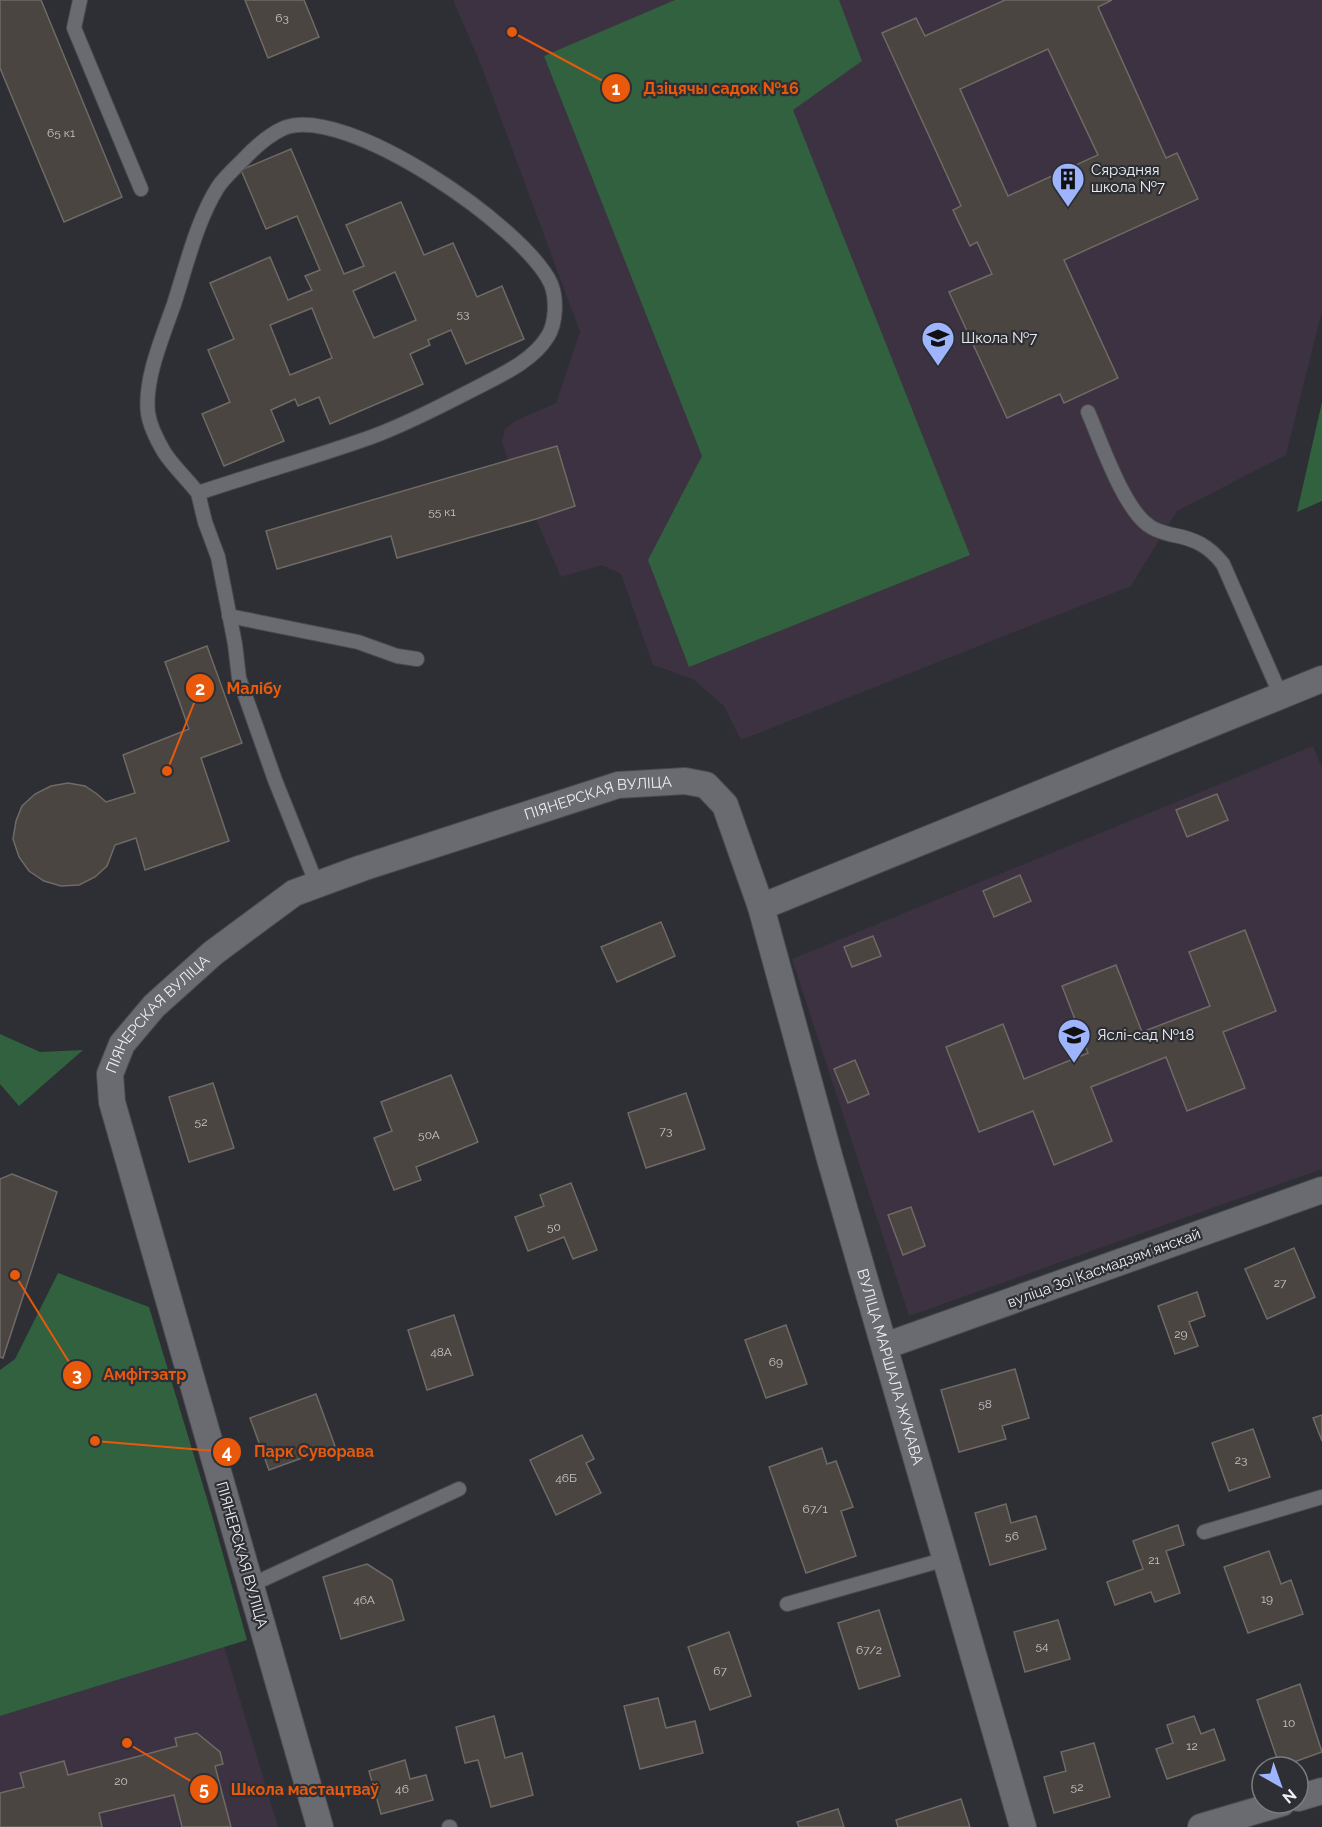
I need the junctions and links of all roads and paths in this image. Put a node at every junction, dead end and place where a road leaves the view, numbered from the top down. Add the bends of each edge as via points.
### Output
1 (80, 0) edge
2 (141, 189) dead end
3 (1088, 412) dead end
4 (198, 493) junction
5 (229, 616) junction
6 (417, 659) dead end
7 (1322, 679) edge
8 (1281, 696) junction
9 (317, 885) junction
10 (761, 907) junction
11 (1322, 1190) edge
12 (885, 1346) junction
13 (459, 1488) dead end
14 (1322, 1497) edge
15 (1204, 1532) dead end
16 (946, 1559) junction
17 (251, 1585) junction
18 (787, 1604) dead end
19 (1250, 1812) edge
20 (320, 1827) edge
21 (1023, 1827) edge
22 (1201, 1827) edge

1 - 2 lane via 74,28
3 - 8 lane via 1135,514 1149,527 1202,543 1223,564
4 - 4 lane via 377,435 501,375 533,354 549,335 555,313 551,285 529,253 488,215 445,183 385,150 321,127 287,127 270,136 219,186 196,235 153,366 148,412 154,433 166,455
4 - 5 lane via 218,557
5 - 6 lane via 358,642
5 - 9 lane via 239,678
7 - 8 street
8 - 10 street
9 - 10 street, ПІЯНЕРСКАЯ ВУЛІЦА via 618,784 684,781 706,785 724,805
9 - 17 street, ПІЯНЕРСКАЯ ВУЛІЦА via 294,893 213,953 154,1006 122,1044 110,1074 112,1102
10 - 12 street, ВУЛІЦА МАРШАЛА ЖУКАВА
11 - 12 street, вуліца Зоі Касмадзямʼянскай
12 - 16 street, ВУЛІЦА МАРШАЛА ЖУКАВА
13 - 17 lane
14 - 15 lane
16 - 18 lane
16 - 21 street, ВУЛІЦА МАРШАЛА ЖУКАВА
17 - 20 street, ПІЯНЕРСКАЯ ВУЛІЦА
19 - 22 street

